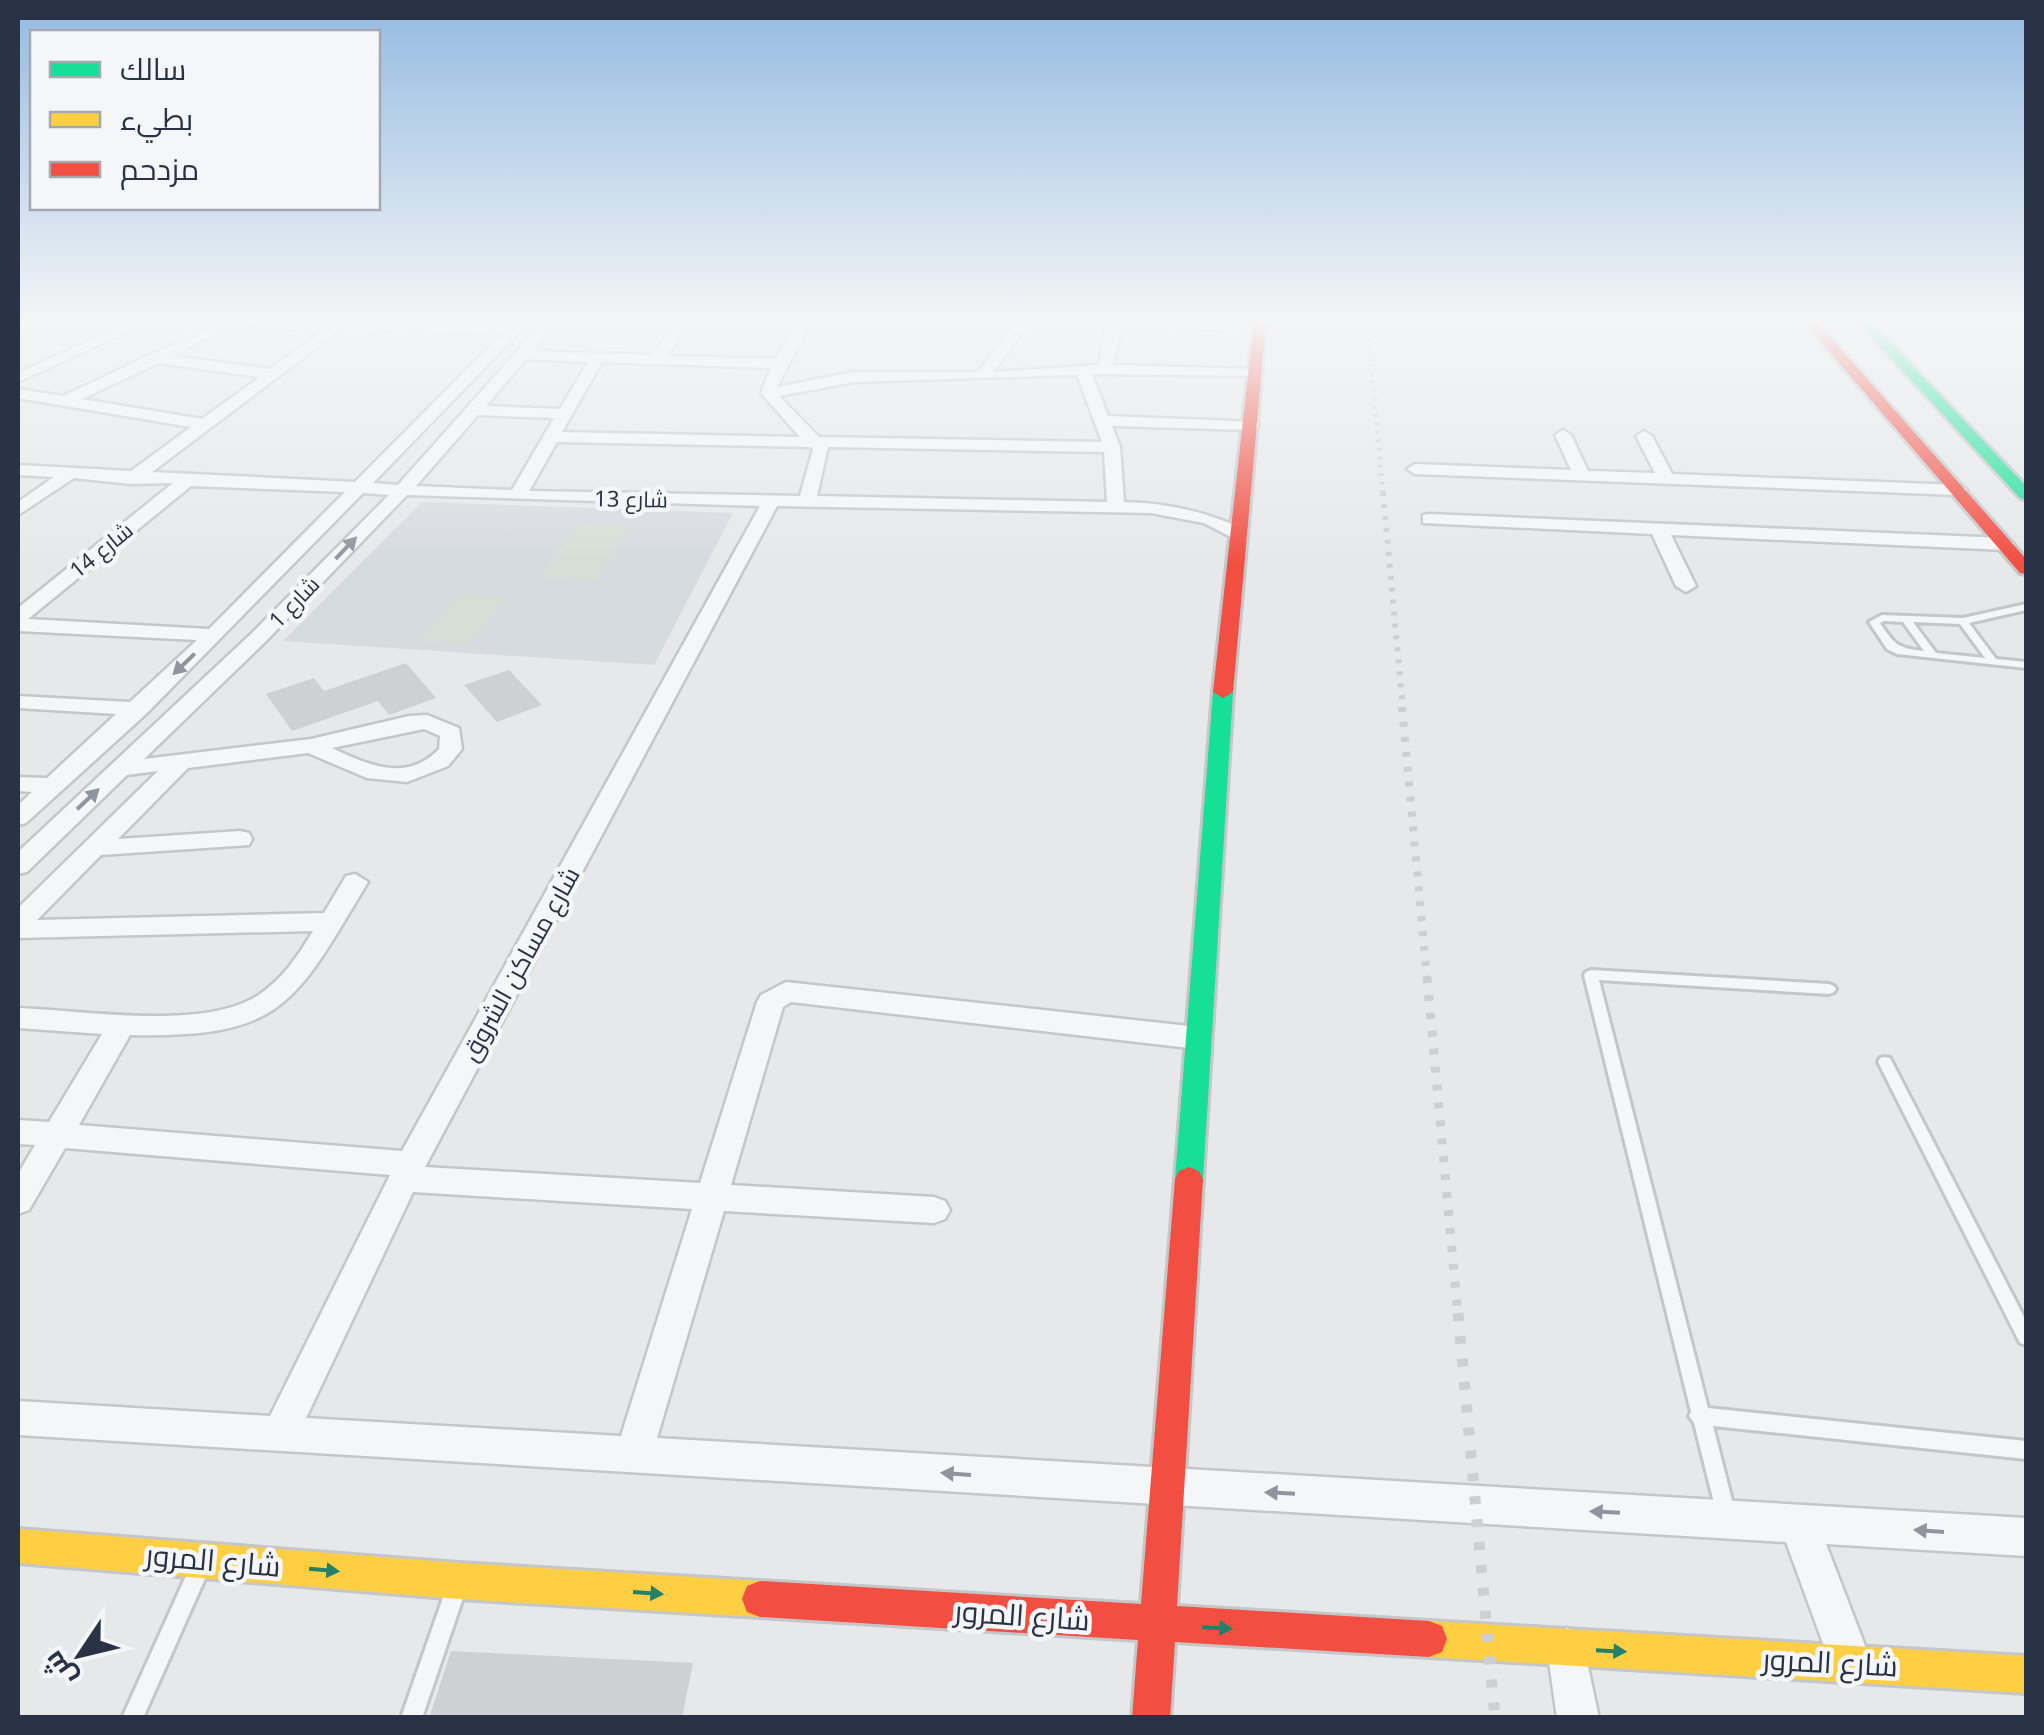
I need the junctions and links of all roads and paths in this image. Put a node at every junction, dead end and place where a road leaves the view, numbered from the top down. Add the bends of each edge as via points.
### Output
1 (71, 402) edge
2 (234, 402) edge
3 (444, 402) edge
4 (482, 402) edge
5 (572, 402) edge
6 (778, 402) edge
7 (1095, 402) edge
8 (1254, 402) edge
9 (1880, 402) edge
10 (1939, 402) edge
11 (475, 410) junction
12 (565, 414) junction
13 (1103, 421) junction
14 (204, 424) junction
15 (1252, 425) junction
16 (1563, 435) dead end
17 (1644, 436) dead end
18 (552, 437) junction
19 (818, 441) junction
20 (1112, 446) junction
21 (1416, 469) dead end
22 (18, 470) edge
23 (68, 475) junction
24 (1582, 476) junction
25 (131, 479) junction
26 (1667, 480) junction
27 (185, 482) junction
28 (361, 488) junction
29 (402, 490) junction
30 (1958, 490) junction
31 (2026, 495) edge
32 (516, 496) junction
33 (770, 503) junction
34 (807, 504) junction
35 (1116, 507) junction
36 (18, 510) edge
37 (1429, 519) dead end
38 (2021, 524) dead end
39 (1990, 526) junction
40 (1658, 530) junction
41 (1241, 535) junction
42 (2006, 544) junction
43 (2026, 569) edge
44 (1686, 586) dead end
45 (2026, 607) edge
46 (1906, 619) junction
47 (18, 621) edge
48 (1963, 621) junction
49 (214, 635) junction
50 (1933, 656) junction
51 (1992, 660) junction
52 (2026, 665) edge
53 (18, 702) edge
54 (138, 709) junction
55 (311, 746) junction
56 (181, 762) junction
57 (120, 769) junction
58 (18, 784) edge
59 (54, 786) junction
60 (18, 818) edge
61 (240, 839) dead end
62 (93, 848) junction
63 (18, 866) edge
64 (355, 882) dead end
65 (330, 922) junction
66 (18, 926) edge
67 (1830, 989) dead end
68 (18, 1018) edge
69 (124, 1022) junction
70 (1198, 1038) junction
71 (1886, 1062) dead end
72 (18, 1132) edge
73 (58, 1136) junction
74 (408, 1171) junction
75 (712, 1197) junction
76 (18, 1200) edge
77 (934, 1210) dead end
78 (2026, 1338) edge
79 (1698, 1416) junction
80 (18, 1418) edge
81 (281, 1432) junction
82 (2026, 1450) edge
83 (634, 1454) junction
84 (1168, 1487) junction
85 (1726, 1518) junction
86 (1798, 1522) junction
87 (2026, 1538) edge
88 (18, 1546) edge
89 (204, 1560) junction
90 (459, 1581) junction
91 (1158, 1624) junction
92 (1568, 1648) junction
93 (1851, 1664) junction
94 (2026, 1675) edge
95 (132, 1718) edge
96 (411, 1718) edge
97 (1151, 1718) edge
98 (1578, 1718) edge

1 - 14 street
2 - 14 street
3 - 28 street, شارع 1
4 - 11 street, شارع 1
5 - 12 street
6 - 19 street
7 - 13 street
8 - 15 street
9 - 30 street
10 - 31 street
11 - 12 street
11 - 29 street, شارع 1
12 - 18 street
13 - 15 street
13 - 20 street
14 - 25 street
15 - 41 street
16 - 24 street
17 - 26 street
18 - 19 street
18 - 32 street
19 - 20 street
19 - 34 street via 822,456
20 - 35 street
21 - 24 street
22 - 23 street, شارع 13
23 - 25 street, شارع 13
23 - 36 street
24 - 26 street
25 - 27 street, شارع 13
26 - 30 street
27 - 28 street, شارع 13
27 - 47 street, شارع 14
28 - 29 street, شارع 13
28 - 49 street, شارع 1
29 - 32 street, شارع 13
57 -> 29 street, شارع 1
30 - 39 street
32 - 33 street, شارع 13
33 - 34 street, شارع 13
33 - 74 street, شارع مساكن الشروق
34 - 35 street, شارع 13
35 - 41 street, شارع 13 via 1191,513
37 - 40 street
38 - 39 street
39 - 42 street
40 - 42 street
40 - 44 street
41 - 70 street
42 - 43 street
45 - 48 lane
46 - 48 lane
46 - 50 lane
46 - 50 lane via 1874,622 1895,650
47 - 49 street
48 - 51 lane
49 -> 54 street, شارع 1
50 - 51 lane
51 - 52 lane
53 - 54 street
54 - 59 street, شارع 1
55 - 55 street via 427,722 452,734 454,743 436,764 399,777 366,772
55 - 56 street
56 - 57 street
56 - 62 street
63 -> 57 street, شارع 1
58 - 59 street
59 - 60 street, شارع 1
61 - 62 street
62 - 66 street
64 - 65 street
65 - 66 street
65 - 69 street via 291,984 257,1010 211,1024
67 - 79 lane via 1591,975
68 - 69 street
69 - 73 street
70 - 75 street via 786,992 770,1002
70 - 84 street
71 - 78 lane
72 - 73 street
73 - 74 street
73 - 76 street
74 - 75 street
74 - 81 street, شارع مساكن الشروق
75 - 77 street
75 - 83 street
79 - 82 lane
79 - 85 lane
80 - 81 street
81 - 83 street
84 -> 83 street
85 -> 84 street
84 - 91 street
85 - 86 street
87 -> 86 street
86 - 93 street
88 - 89 street, شارع المرور
89 -> 90 street, شارع المرور
89 - 95 lane
90 -> 91 street, شارع المرور
90 - 96 lane
91 -> 92 street, شارع المرور
91 - 97 street
92 -> 93 street, شارع المرور
92 - 98 street
93 - 94 street, شارع المرور

